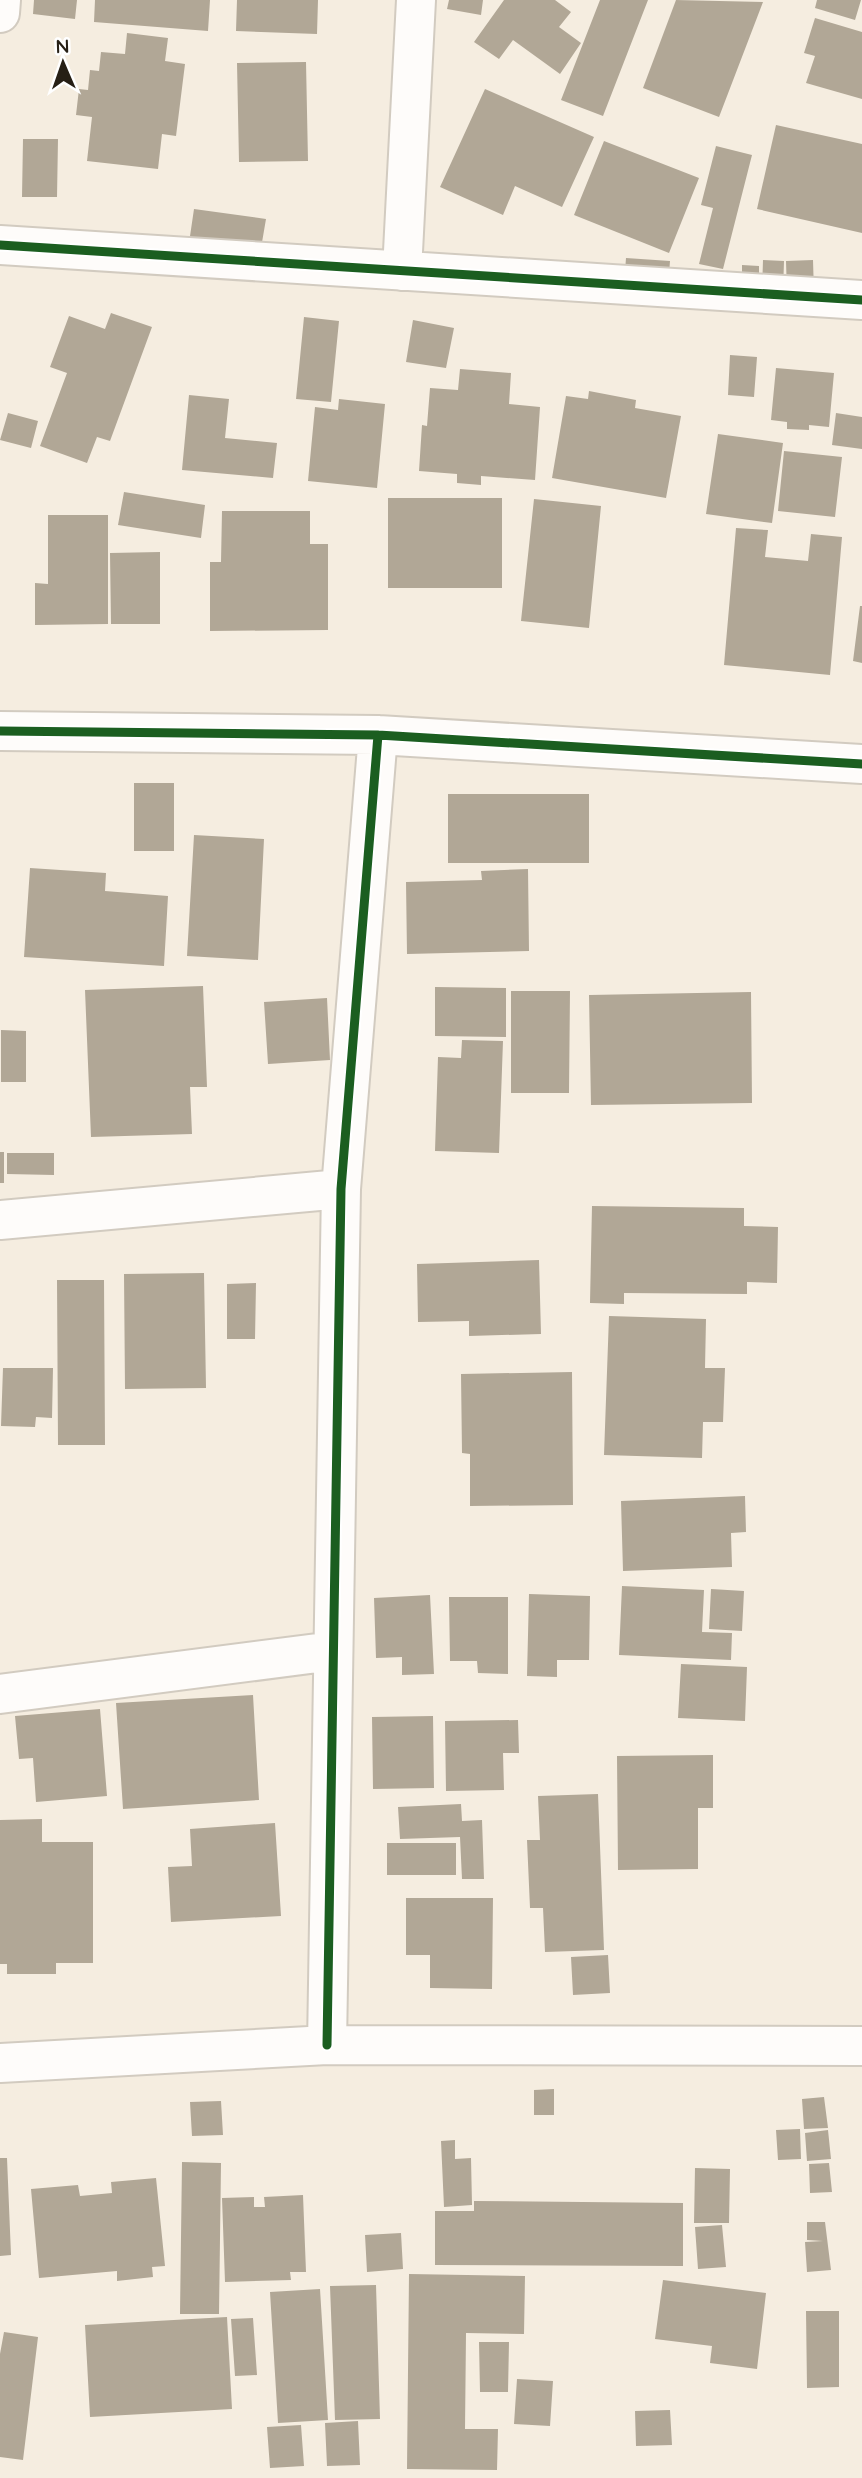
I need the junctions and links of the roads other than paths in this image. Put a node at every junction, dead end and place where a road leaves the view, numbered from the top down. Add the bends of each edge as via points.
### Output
1 (1, 0) edge
2 (416, 0) edge
3 (0, 13) edge
4 (0, 245) edge
5 (402, 271) junction
6 (862, 300) edge
7 (0, 732) edge
8 (378, 735) junction
9 (862, 764) edge
10 (341, 1189) junction
11 (0, 1220) edge
12 (333, 1651) junction
13 (0, 1694) edge
14 (327, 2045) junction
15 (862, 2046) edge
16 (0, 2063) edge

1 - 3 street
2 - 5 street
4 - 5 street
5 - 6 street
7 - 8 street
8 - 9 street
8 - 10 street
10 - 11 street
10 - 12 street
12 - 13 street
12 - 14 street
14 - 15 street
14 - 16 street

